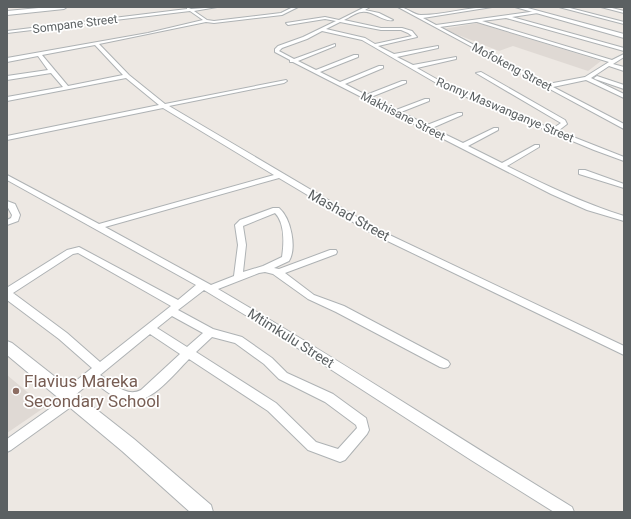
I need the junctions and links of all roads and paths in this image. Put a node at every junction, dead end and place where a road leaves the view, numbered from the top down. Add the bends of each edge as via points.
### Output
1 (64, 7) edge
2 (186, 7) edge
3 (215, 7) edge
4 (296, 7) edge
5 (368, 7) edge
6 (402, 7) edge
7 (490, 7) edge
8 (518, 7) edge
9 (563, 7) edge
10 (603, 7) edge
11 (619, 7) edge
12 (612, 9) junction
13 (190, 10) junction
14 (361, 10) junction
15 (537, 12) junction
16 (624, 12) edge
17 (7, 13) edge
18 (508, 16) junction
19 (418, 17) junction
20 (391, 20) dead end
21 (206, 21) junction
22 (339, 21) junction
23 (478, 21) junction
24 (624, 23) edge
25 (288, 24) dead end
26 (436, 26) junction
27 (322, 30) junction
28 (7, 32) edge
29 (624, 36) edge
30 (96, 44) junction
31 (375, 45) junction
32 (333, 46) dead end
33 (436, 47) dead end
34 (624, 50) edge
35 (40, 55) junction
36 (624, 55) edge
37 (356, 56) dead end
38 (393, 56) junction
39 (454, 58) dead end
40 (7, 60) edge
41 (292, 61) junction
42 (612, 64) junction
43 (381, 67) dead end
44 (413, 67) junction
45 (624, 69) edge
46 (51, 71) junction
47 (315, 72) junction
48 (479, 73) dead end
49 (127, 76) junction
50 (589, 77) junction
51 (7, 78) edge
52 (284, 81) dead end
53 (404, 82) dead end
54 (340, 84) junction
55 (548, 86) junction
56 (624, 87) edge
57 (67, 88) junction
58 (624, 96) edge
59 (366, 97) junction
60 (7, 99) edge
61 (427, 100) dead end
62 (164, 106) junction
63 (396, 112) junction
64 (460, 114) dead end
65 (622, 125) edge
66 (426, 128) junction
67 (496, 129) dead end
68 (553, 131) junction
69 (7, 138) edge
70 (463, 146) junction
71 (537, 146) dead end
72 (624, 158) edge
73 (501, 166) junction
74 (582, 172) dead end
75 (281, 175) junction
76 (7, 178) edge
77 (624, 186) edge
78 (7, 203) edge
79 (624, 219) edge
80 (7, 223) edge
81 (97, 227) junction
82 (333, 252) dead end
83 (265, 269) junction
84 (279, 272) junction
85 (238, 278) junction
86 (206, 287) junction
87 (175, 308) junction
88 (149, 328) junction
89 (210, 332) junction
90 (7, 347) edge
91 (624, 351) edge
92 (187, 353) junction
93 (444, 364) dead end
94 (96, 371) junction
95 (68, 398) junction
96 (7, 446) edge
97 (204, 512) edge
98 (567, 512) edge

1 - 17 street
2 - 13 street
3 - 13 street, Sompane Street
4 - 21 street via 276,15 218,22
5 - 14 street, Makhisane Street
6 - 19 street, Mofokeng Street
7 - 19 street
8 - 15 street
9 - 24 street
10 - 12 street
11 - 12 street
12 - 16 street
13 - 21 street
13 - 28 street, Sompane Street
14 - 20 street
14 - 22 street, Makhisane Street
15 - 18 street
15 - 29 street
18 - 23 street
18 - 34 street
19 - 26 street, Mofokeng Street
21 - 30 street
22 - 25 street via 322,18
22 - 27 street, Makhisane Street
22 - 31 street via 384,30 404,29 415,37
23 - 26 street
23 - 42 street
26 - 55 street, Mofokeng Street
27 - 31 street, Ronny Maswanganye Street via 360,38
27 - 41 street, Makhisane Street via 277,50 278,54
30 - 35 street
30 - 49 street, Mashad Street
31 - 38 street, Ronny Maswanganye Street
32 - 41 street
33 - 38 street
35 - 40 street
35 - 46 street
36 - 42 street
37 - 47 street
38 - 44 street, Ronny Maswanganye Street
39 - 44 street
41 - 47 street, Makhisane Street
42 - 45 street
42 - 50 street
43 - 54 street
44 - 68 street, Ronny Maswanganye Street via 447,87
46 - 51 street
46 - 57 street
47 - 54 street, Makhisane Street
48 - 68 street via 563,121 564,124
49 - 57 street
49 - 62 street, Mashad Street
50 - 55 street
50 - 56 street
50 - 58 street
52 - 62 street
53 - 59 street
54 - 59 street, Makhisane Street
55 - 65 street, Mofokeng Street
57 - 60 street
59 - 63 street, Makhisane Street
61 - 63 street
62 - 69 street
62 - 75 street, Mashad Street
63 - 66 street, Makhisane Street
64 - 66 street
66 - 70 street, Makhisane Street
67 - 70 street
68 - 72 street, Ronny Maswanganye Street
70 - 73 street, Makhisane Street
71 - 73 street
73 - 79 street, Makhisane Street via 577,203
74 - 77 street
75 - 81 street
75 - 91 street, Mashad Street via 376,232
76 - 81 street, Mtimkulu Street
78 - 80 street via 16,214 15,219
81 - 86 street, Mtimkulu Street
82 - 84 street
83 - 84 street
83 - 85 street
83 - 85 street via 288,256 284,221 281,213 276,210 239,225 242,245
84 - 93 street via 311,297
85 - 86 street
86 - 87 street
86 - 98 street, Mtimkulu Street via 323,357
87 - 88 street
87 - 89 street
87 - 94 street via 79,250 70,252 11,289 9,296 63,336
88 - 92 street
88 - 94 street
89 - 92 street
89 - 92 street via 238,340 268,361 283,376 329,398 362,422 363,430 340,456 318,449 272,407
90 - 95 street
92 - 94 street via 140,397 123,396
94 - 95 street
95 - 96 street
95 - 97 street via 128,445

